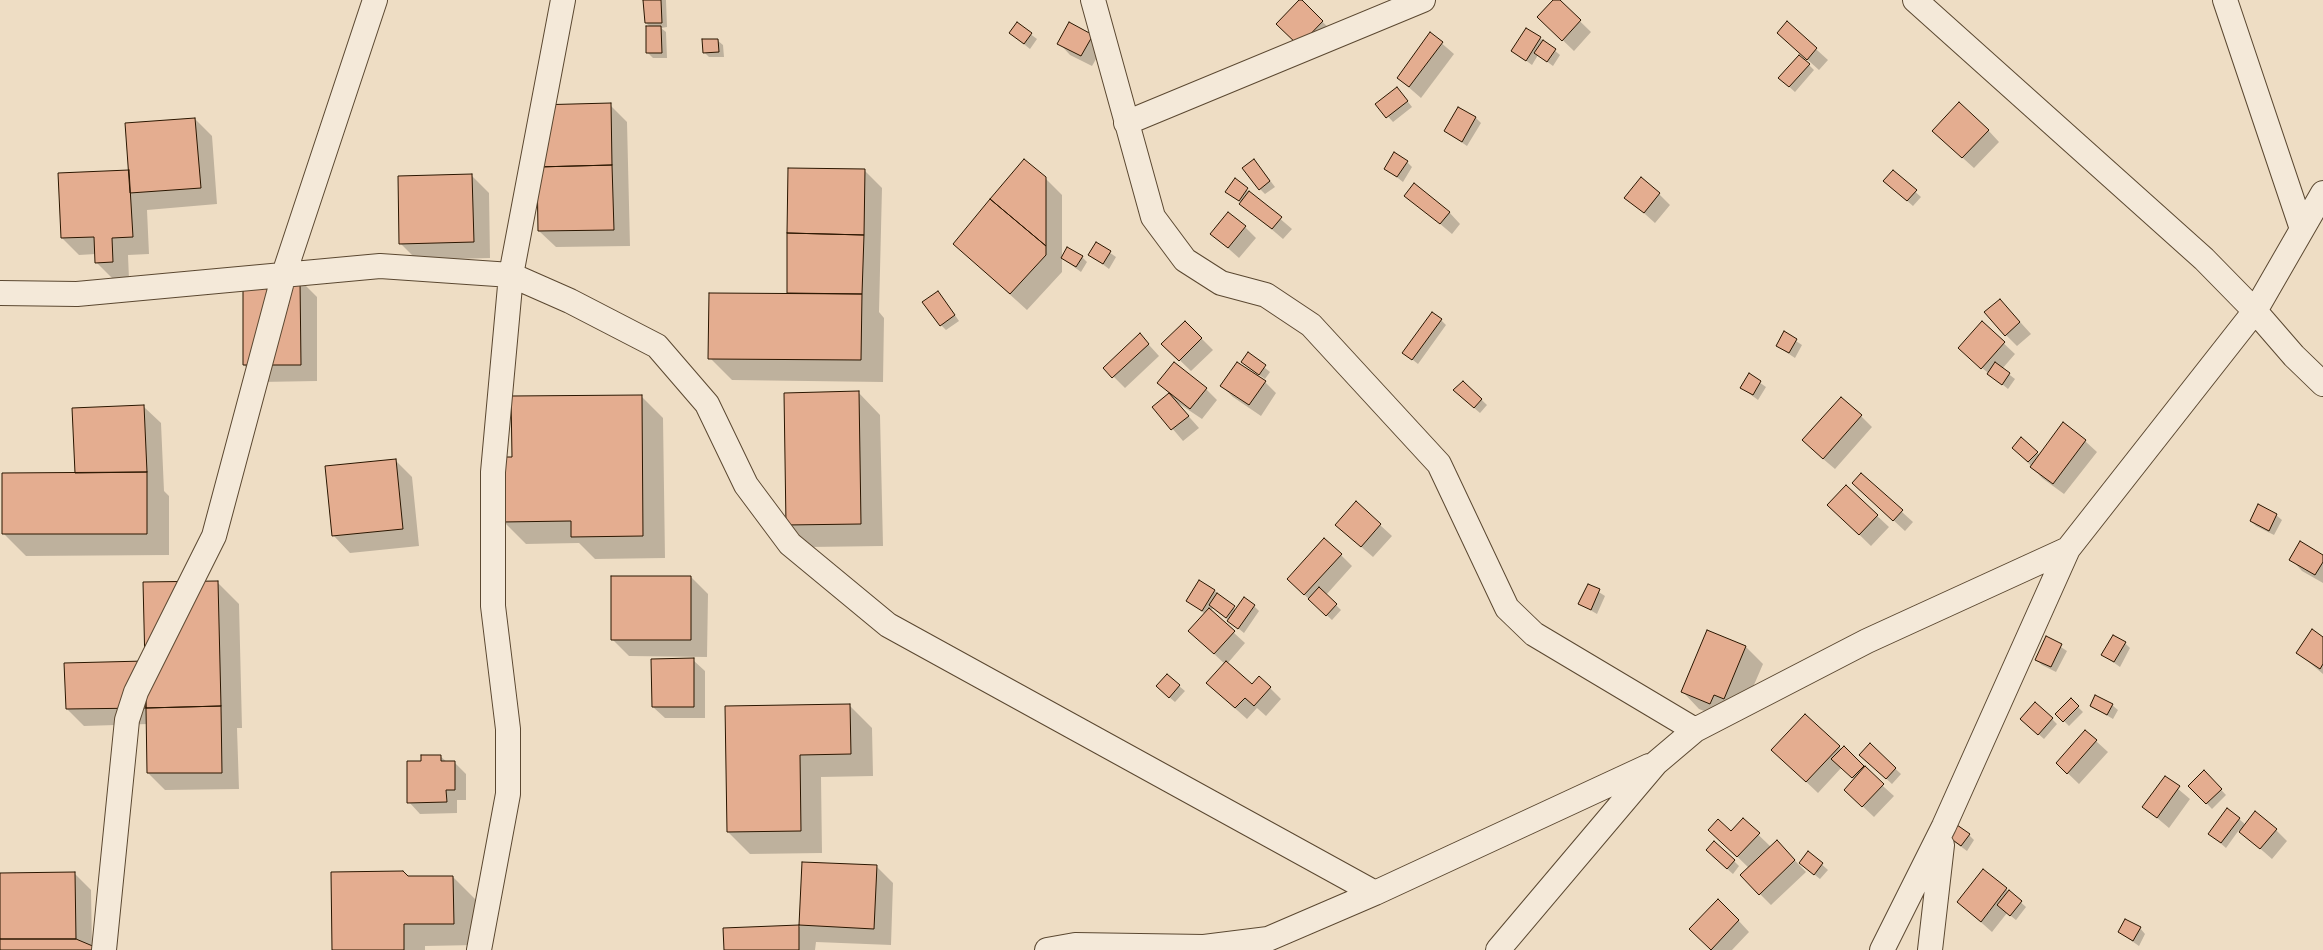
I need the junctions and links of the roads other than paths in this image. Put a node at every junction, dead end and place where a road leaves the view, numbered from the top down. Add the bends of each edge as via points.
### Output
1 (375, 0) edge
2 (563, 0) edge
3 (1093, 0) edge
4 (1423, 0) edge
5 (1915, 0) edge
6 (2225, 0) edge
7 (1126, 122) junction
8 (2323, 193) edge
9 (2302, 229) junction
10 (284, 274) junction
11 (511, 275) junction
12 (0, 293) edge
13 (2255, 311) junction
14 (2323, 384) edge
15 (2068, 549) junction
16 (1695, 730) junction
17 (1656, 763) junction
18 (1944, 826) junction
19 (1374, 893) junction
20 (104, 950) edge
21 (479, 950) edge
22 (1047, 950) edge
23 (1498, 950) edge
24 (1882, 950) edge
25 (1930, 950) edge

1 - 10 street
2 - 11 street
3 - 7 street
4 - 7 street
5 - 13 street via 2204,259
6 - 9 street
7 - 16 street via 1153,217 1185,260 1221,283 1266,295 1311,325 1439,464 1507,608 1534,634
8 - 9 street
9 - 13 street
10 - 11 street via 380,266
10 - 12 street via 78,294
10 - 20 street via 214,536 136,692 127,720
11 - 19 street via 657,346 706,404 746,485 790,544 888,625
11 - 21 street via 493,472 493,606 508,729 508,794
13 - 14 street
13 - 15 street
15 - 16 street via 1867,641
15 - 18 street
16 - 17 street
17 - 19 street
17 - 23 street
18 - 24 street
18 - 25 street
19 - 22 street via 1268,939 1204,947 1075,945

